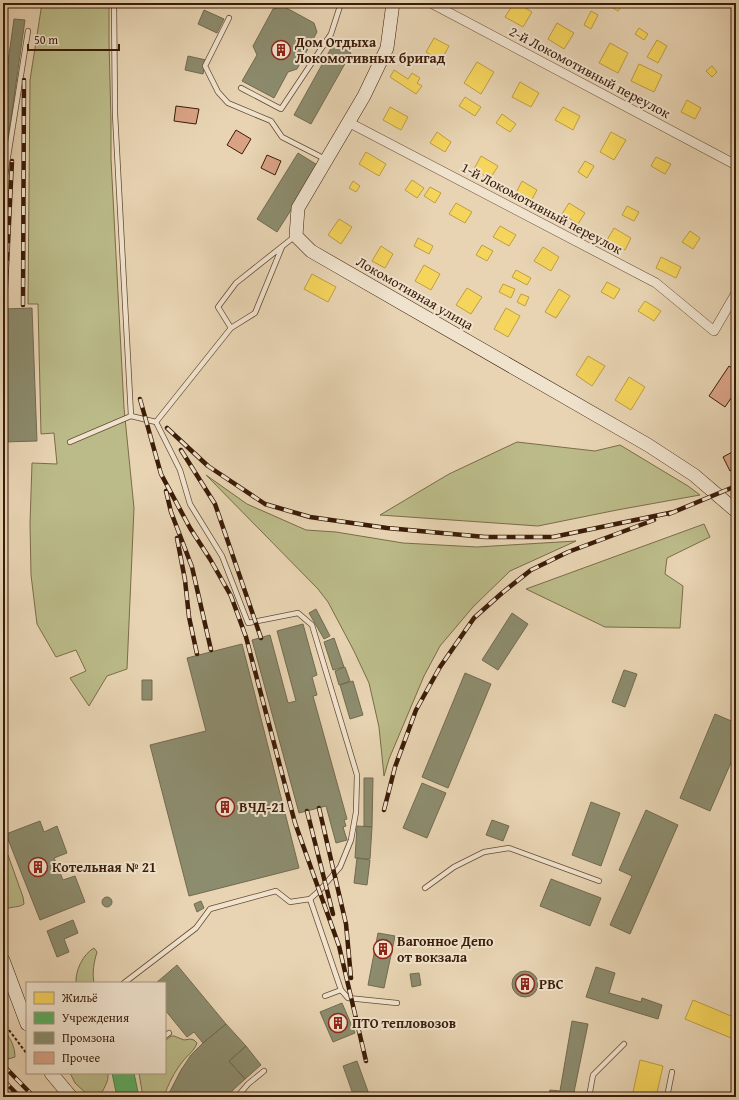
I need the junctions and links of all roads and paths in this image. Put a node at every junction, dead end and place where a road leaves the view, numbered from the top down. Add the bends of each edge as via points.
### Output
1 (114, 3) edge
2 (341, 3) edge
3 (393, 3) edge
4 (431, 3) edge
5 (229, 18) dead end
6 (28, 30) dead end
7 (241, 88) dead end
8 (348, 122) junction
9 (326, 160) junction
10 (736, 165) edge
11 (3, 188) edge
12 (296, 236) junction
13 (282, 247) junction
14 (736, 293) edge
15 (231, 328) junction
16 (131, 416) junction
17 (156, 422) junction
18 (70, 442) dead end
19 (736, 511) edge
20 (599, 881) dead end
21 (425, 888) dead end
22 (310, 899) junction
23 (3, 960) edge
24 (125, 982) edge
25 (341, 990) junction
26 (325, 996) dead end
27 (397, 1004) dead end
28 (26, 1021) edge
29 (3, 1022) edge
30 (624, 1044) dead end
31 (26, 1053) edge
32 (264, 1071) dead end
33 (672, 1072) dead end
34 (53, 1074) edge
35 (71, 1097) edge
36 (237, 1097) edge
37 (589, 1097) edge
38 (667, 1097) edge

1 - 16 lane via 115,114
2 - 7 lane via 331,34 281,109
3 - 8 street via 386,48 364,96
4 - 10 street, 2-й Локомотивный переулок
5 - 9 lane via 205,66 218,92 228,103 271,120 282,137
6 - 11 lane
8 - 9 street
8 - 14 street, 1-й Локомотивный переулок via 656,283 714,331
9 - 12 street via 298,208
12 - 13 lane
12 - 19 street, Локомотивная улица via 311,251 655,450 694,475
13 - 15 lane via 255,312
13 - 15 lane via 236,283 218,307
15 - 17 lane
16 - 17 lane
16 - 18 lane
17 - 22 lane via 180,470 190,504 222,556 248,623 298,613 312,625 357,775 356,812 351,840 340,867
20 - 21 lane via 509,848 484,852 454,867
22 - 24 lane via 290,902 276,891 210,909 196,928
22 - 25 lane
23 - 28 street
25 - 26 lane
25 - 27 lane via 348,998
29 - 31 path
30 - 37 lane via 593,1075
32 - 36 lane
33 - 38 lane
34 - 35 street

